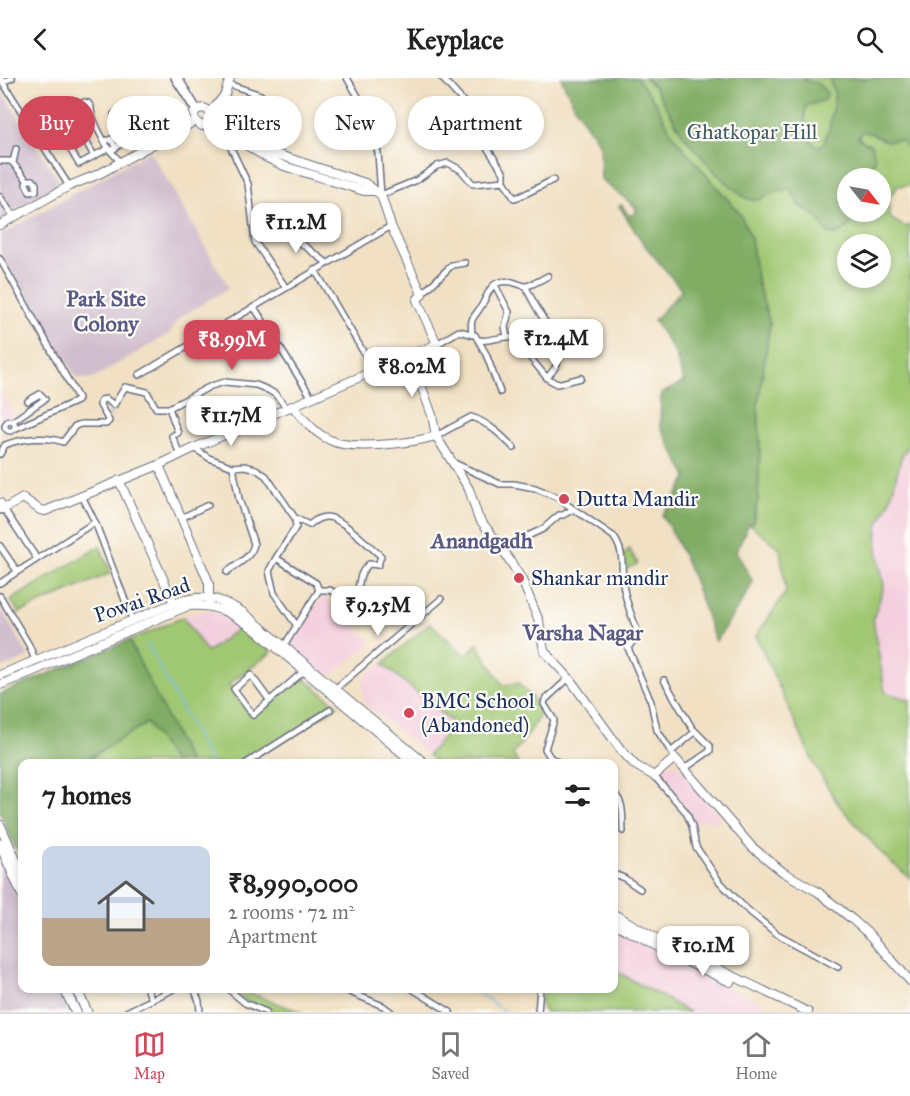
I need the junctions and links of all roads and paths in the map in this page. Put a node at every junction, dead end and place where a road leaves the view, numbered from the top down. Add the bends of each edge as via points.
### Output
1 (12, 78) edge
2 (174, 78) edge
3 (179, 78) edge
4 (347, 78) edge
5 (442, 78) edge
6 (1, 80) edge
7 (229, 81) edge
8 (224, 96) edge
9 (261, 96) edge
10 (262, 99) joint
11 (203, 109) edge
12 (197, 110) junction
13 (195, 121) junction
14 (95, 123) edge
15 (203, 125) edge
16 (16, 149) dead end
17 (71, 150) edge
18 (91, 150) edge
19 (118, 150) edge
20 (232, 150) edge
21 (261, 150) edge
22 (114, 155) junction
23 (94, 156) junction
24 (0, 161) edge
25 (13, 163) junction
26 (27, 180) dead end
27 (553, 180) dead end
28 (504, 182) junction
29 (69, 186) junction
30 (378, 193) junction
31 (0, 197) edge
32 (14, 217) junction
33 (281, 224) dead end
34 (0, 225) edge
35 (391, 226) junction
36 (0, 259) edge
37 (327, 263) junction
38 (465, 263) dead end
39 (315, 270) junction
40 (548, 276) dead end
41 (495, 285) junction
42 (526, 286) junction
43 (286, 288) junction
44 (422, 294) junction
45 (254, 307) junction
46 (472, 335) junction
47 (507, 337) junction
48 (478, 340) junction
49 (436, 344) junction
50 (410, 355) junction
51 (374, 370) junction
52 (139, 375) dead end
53 (547, 378) junction
54 (581, 378) dead end
55 (500, 392) dead end
56 (312, 398) junction
57 (28, 401) dead end
58 (240, 403) dead end
59 (289, 407) junction
60 (169, 408) junction
61 (13, 422) junction
62 (250, 425) junction
63 (14, 429) junction
64 (3, 430) edge
65 (436, 436) junction
66 (194, 448) junction
67 (514, 448) dead end
68 (0, 454) edge
69 (180, 454) junction
70 (453, 463) junction
71 (159, 465) junction
72 (233, 467) junction
73 (119, 480) junction
74 (82, 496) junction
75 (208, 505) dead end
76 (1, 508) edge
77 (572, 510) junction
78 (181, 518) junction
79 (295, 518) junction
80 (95, 522) junction
81 (0, 546) edge
82 (503, 550) junction
83 (276, 558) junction
84 (37, 559) junction
85 (17, 572) junction
86 (227, 572) dead end
87 (0, 582) edge
88 (205, 583) junction
89 (320, 590) junction
90 (0, 596) edge
91 (192, 598) junction
92 (441, 599) dead end
93 (206, 601) junction
94 (174, 603) junction
95 (133, 621) junction
96 (297, 626) junction
97 (284, 646) junction
98 (35, 660) junction
99 (304, 671) junction
100 (0, 675) edge
101 (569, 678) junction
102 (664, 680) dead end
103 (0, 685) edge
104 (333, 691) junction
105 (270, 701) junction
106 (330, 710) dead end
107 (695, 732) junction
108 (673, 755) junction
109 (253, 759) edge
110 (409, 759) edge
111 (420, 759) edge
112 (553, 759) edge
113 (684, 770) junction
114 (654, 776) junction
115 (618, 798) edge
116 (0, 825) edge
117 (622, 831) dead end
118 (0, 844) edge
119 (18, 866) edge
120 (618, 876) edge
121 (18, 885) edge
122 (640, 889) dead end
123 (618, 916) edge
124 (618, 925) edge
125 (838, 967) dead end
126 (910, 981) edge
127 (66, 993) edge
128 (78, 993) edge
129 (149, 993) edge
130 (166, 993) edge
131 (196, 993) edge
132 (233, 993) edge
133 (353, 993) edge
134 (419, 993) edge
135 (540, 993) edge
136 (152, 1000) junction
137 (446, 1011) edge
138 (75, 1012) edge
139 (87, 1012) edge
140 (126, 1012) edge
141 (200, 1012) edge
142 (266, 1012) edge
143 (391, 1012) edge
144 (538, 1012) edge
145 (796, 1012) edge
146 (808, 1012) edge

1 - 6 street
2 - 12 street
3 - 12 street
4 - 30 street via 368,112 378,153
5 - 28 street via 468,106 463,112 504,173
6 - 29 street
7 - 8 street
7 - 9 street
10 - 10 street via 251,95 247,106 268,113 273,103
11 - 12 street
12 - 13 street
13 - 15 street
13 - 22 street
14 - 22 street
16 - 25 street
17 - 23 street via 79,164
18 - 23 street
19 - 22 street
20 - 43 street via 248,184 255,242
21 - 30 street via 284,166 317,172
22 - 23 street
22 - 29 street via 99,174
24 - 25 street
25 - 26 street
27 - 28 street via 519,198 514,198
28 - 30 street via 473,184 461,170 448,163 417,180
29 - 32 street
30 - 35 street
31 - 32 street
32 - 34 street
33 - 37 street
35 - 37 street
35 - 44 street
36 - 63 street via 78,398
37 - 39 street
38 - 44 street via 452,265
39 - 43 street
39 - 51 street
40 - 42 street
41 - 42 street via 507,282
41 - 46 street via 472,315
41 - 47 street via 509,312
42 - 53 street via 554,338 557,365
43 - 45 street
44 - 49 street via 417,300
45 - 52 street
45 - 56 street
46 - 48 street
46 - 49 street via 459,331
47 - 48 street
47 - 53 street via 514,338
48 - 55 street
49 - 50 street
50 - 51 street
50 - 65 street
51 - 56 street
53 - 54 street via 556,384
56 - 59 street
57 - 61 street via 40,394 45,399
58 - 62 street
59 - 60 street via 276,394 256,385 225,382
59 - 62 street
59 - 65 street via 328,440 340,444 405,443
60 - 68 street via 156,408 147,392 125,387 114,405 101,400 99,405 109,421 106,424 75,426 63,442 20,440 5,445
60 - 69 street via 178,434 172,436
61 - 63 street
61 - 64 street via 6,423
62 - 66 street
63 - 64 street
65 - 67 street via 471,417
65 - 70 street
66 - 69 street
66 - 72 street
69 - 71 street
70 - 77 street via 500,484 535,488
70 - 82 street via 469,489 478,517
71 - 73 street
71 - 78 street
72 - 79 street via 245,466 266,476
72 - 86 street via 254,544 249,556
73 - 74 street
73 - 94 street
74 - 76 street via 45,511 24,498
74 - 80 street
75 - 78 street
76 - 84 street
77 - 82 street
77 - 108 street via 613,536 620,545 622,582 638,634 628,648 651,702 657,730
78 - 88 street
79 - 83 street via 296,527
79 - 89 street via 309,525 329,516 381,556 378,565 369,564 363,569 354,605 330,591
80 - 84 street
80 - 95 street
81 - 85 street
82 - 101 street via 522,580 539,621 544,651
83 - 89 street via 316,583
83 - 96 street via 269,571 274,593
84 - 85 street
85 - 87 street
88 - 91 street
88 - 93 street
89 - 96 street
90 - 98 street
91 - 93 street, Powai Road
91 - 94 street, Powai Road
92 - 104 street
93 - 97 street, Powai Road via 227,602
93 - 99 street, Powai Road via 240,619
93 - 103 street, Powai Road
94 - 95 street, Powai Road
95 - 98 street, Powai Road
96 - 97 street
97 - 104 street, Powai Road
98 - 100 street, Powai Road
99 - 104 street, Powai Road
99 - 105 street
101 - 112 street via 544,704 554,720 545,749
101 - 114 street via 621,750 635,765
102 - 107 street
104 - 110 street, Powai Road
104 - 111 street, Powai Road
105 - 105 street via 253,715 234,689 251,675
106 - 109 street
107 - 108 street
107 - 113 street via 711,749
108 - 113 street
108 - 114 street
113 - 126 street via 752,847 853,920 873,937
114 - 125 street via 686,812 696,847 743,906 777,934
115 - 117 street
116 - 119 main road
118 - 121 main road
120 - 122 street
123 - 146 street via 668,945
124 - 145 street via 664,951
127 - 138 main road
128 - 139 main road
129 - 136 street
130 - 136 street
131 - 141 street
132 - 142 street
133 - 143 street
134 - 137 street
135 - 144 street
136 - 140 street

